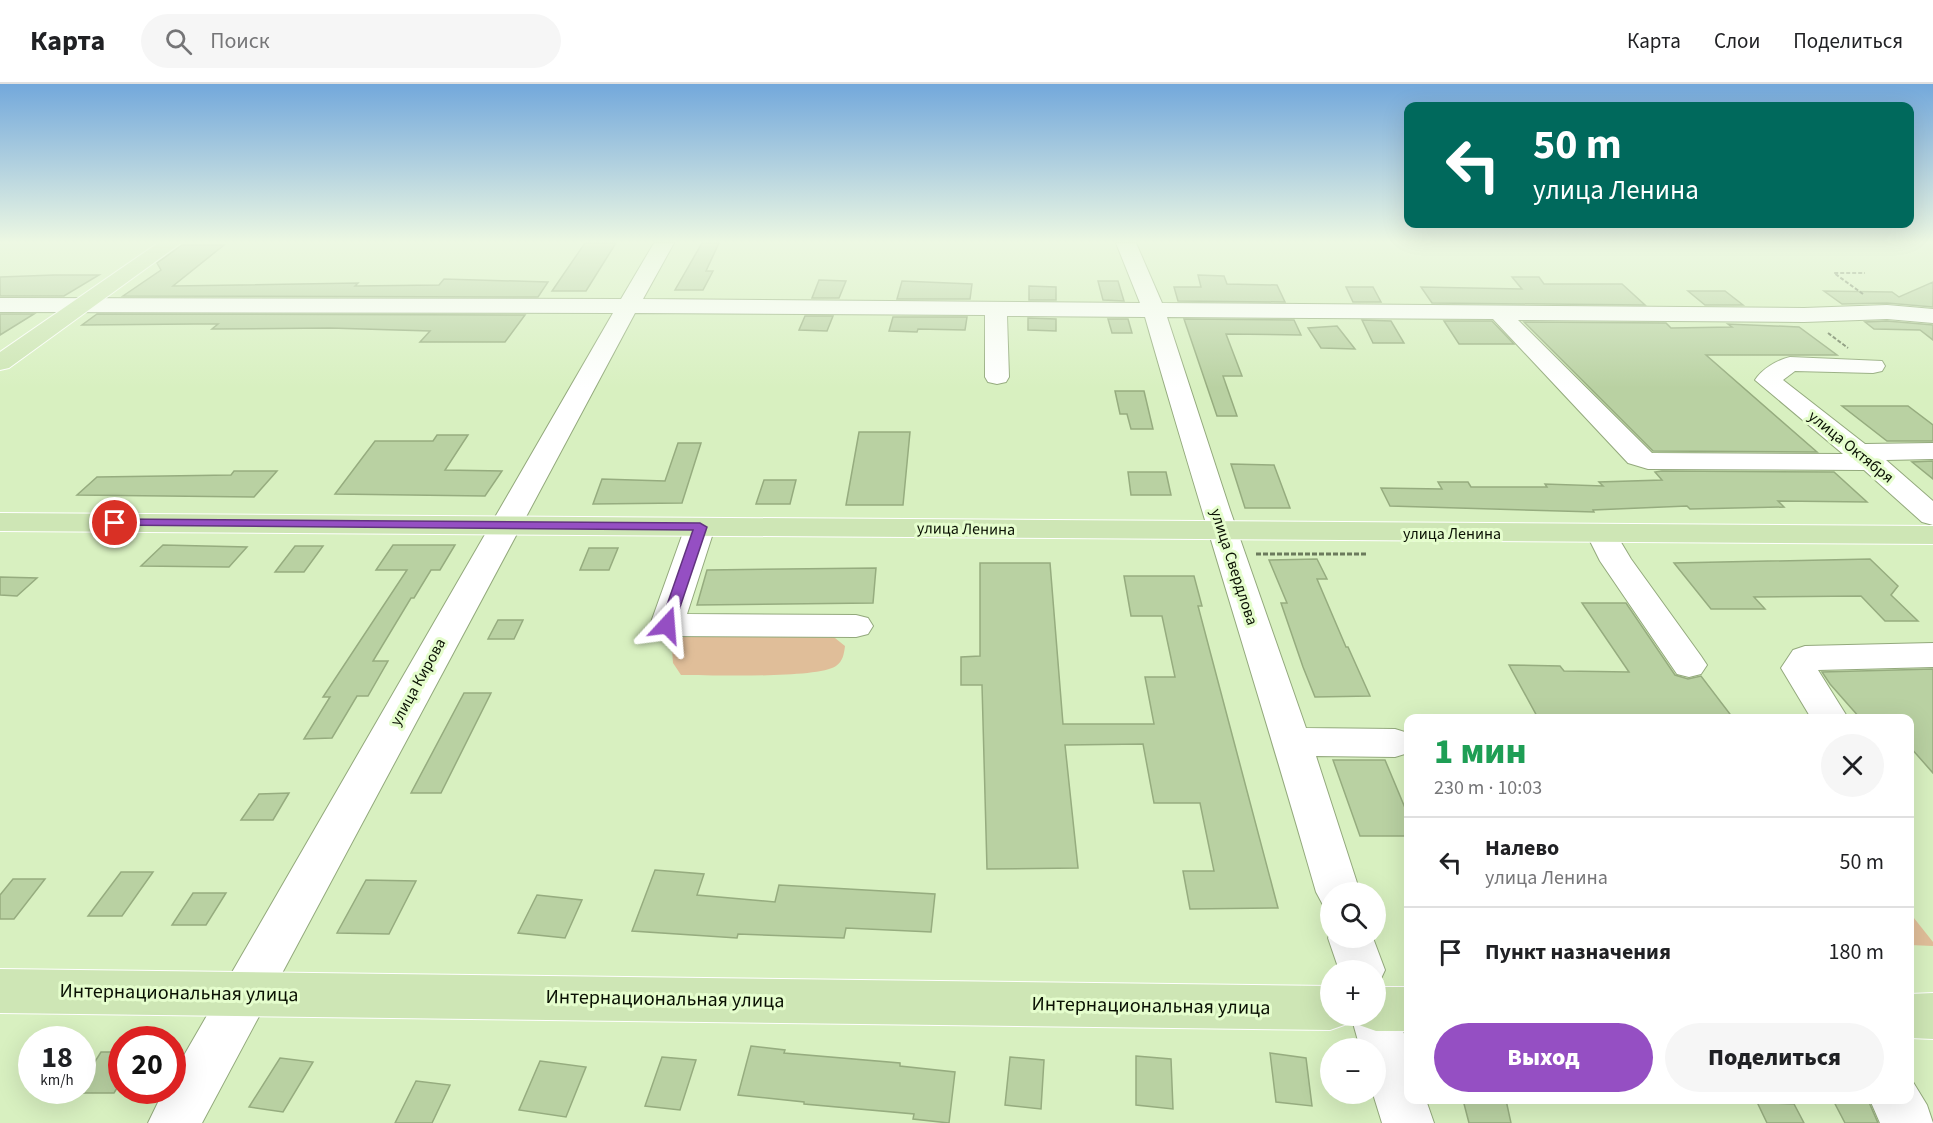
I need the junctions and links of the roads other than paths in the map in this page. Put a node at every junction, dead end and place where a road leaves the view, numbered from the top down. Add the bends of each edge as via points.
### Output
1 (103, 291) edge
2 (636, 291) edge
3 (1147, 291) edge
4 (0, 305) edge
5 (82, 306) junction
6 (628, 306) junction
7 (996, 309) junction
8 (1155, 310) junction
9 (1499, 313) junction
10 (1933, 316) edge
11 (0, 363) edge
12 (1873, 366) road end
13 (997, 376) dead end
14 (1933, 451) edge
15 (1866, 457) junction
16 (1933, 516) edge
17 (0, 522) edge
18 (505, 524) junction
19 (700, 527) junction
20 (1222, 532) junction
21 (1602, 535) junction
22 (1933, 535) edge
23 (856, 626) dead end
24 (1933, 655) edge
25 (1689, 665) dead end
26 (1828, 714) edge
27 (1292, 742) junction
28 (1395, 743) dead end
29 (1335, 882) edge
30 (0, 991) edge
31 (247, 994) junction
32 (1320, 1008) edge
33 (1386, 1009) edge
34 (1404, 1009) edge
35 (1914, 1016) edge
36 (1933, 1016) edge
37 (1378, 1026) edge
38 (1898, 1104) edge
39 (174, 1123) edge
40 (1408, 1123) edge
41 (1910, 1123) edge

1 - 5 main road
2 - 6 street, улица Кирова
3 - 8 street, улица Свердлова
4 - 5 street
5 - 6 street
5 - 11 main road
6 - 7 street
6 - 18 street, улица Кирова
7 - 8 street
7 - 13 street
8 - 9 street
8 - 20 street, улица Свердлова
9 - 10 street via 1887,312
9 - 15 street via 1638,457 1648,461
12 - 15 street, улица Октября via 1790,364 1767,380
14 - 15 street
15 - 16 street, улица Октября
17 - 18 main road, улица Ленина
18 - 19 main road, улица Ленина
18 - 31 street, улица Кирова
19 - 20 main road, улица Ленина
19 - 23 street via 667,625
20 - 21 main road, улица Ленина
20 - 27 street, улица Свердлова
21 - 22 main road, улица Ленина
21 - 25 street
24 - 26 street via 1805,658 1799,668
27 - 28 street
27 - 29 street, улица Свердлова
30 - 31 main road, Интернациональная улица
31 - 32 main road, Интернациональная улица
31 - 39 street, улица Кирова
33 - 34 main road
35 - 36 main road
37 - 40 street
38 - 41 street

